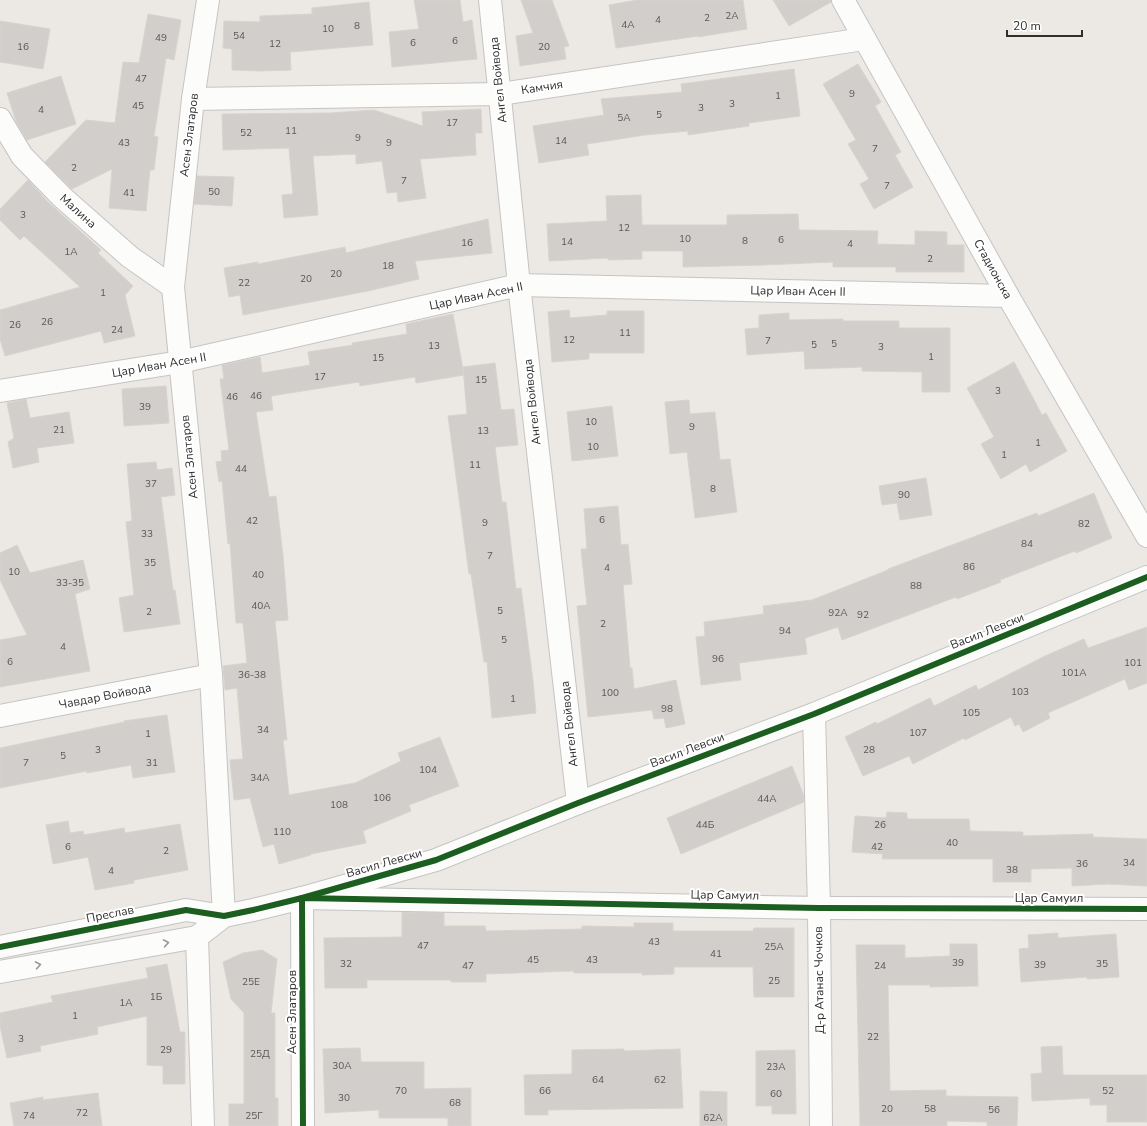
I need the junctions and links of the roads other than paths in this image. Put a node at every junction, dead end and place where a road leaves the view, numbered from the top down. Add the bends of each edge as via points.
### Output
1 (208, 0) edge
2 (490, 0) edge
3 (843, 0) edge
4 (864, 39) junction
5 (500, 94) junction
6 (193, 100) junction
7 (0, 119) edge
8 (519, 285) junction
9 (173, 287) junction
10 (1008, 296) junction
11 (180, 362) junction
12 (0, 391) edge
13 (1147, 536) edge
14 (1147, 577) edge
15 (211, 675) junction
16 (814, 714) junction
17 (0, 716) edge
18 (578, 803) junction
19 (302, 898) junction
20 (819, 908) junction
21 (1147, 909) edge
22 (224, 916) junction
23 (197, 938) junction
24 (0, 947) edge
25 (0, 972) edge
26 (203, 1126) edge
27 (303, 1126) edge
28 (821, 1126) edge

1 - 6 street, Асен Златаров
2 - 5 street, Ангел Войвода
3 - 4 street, Стадионска
4 - 5 street, Камчия
4 - 10 street, Стадионска
5 - 6 street, Камчия
5 - 8 street, Ангел Войвода
6 - 9 street, Асен Златаров
7 - 9 street, Малина via 22,156 62,197 130,257
8 - 10 street, Цар Иван Асен II
8 - 11 street, Цар Иван Асен II
8 - 18 street, Ангел Войвода
9 - 11 street, Асен Златаров
10 - 13 street, Стадионска
11 - 12 street, Цар Иван Асен II
11 - 15 street, Асен Златаров
14 - 16 street, Васил Левски
15 - 17 street, Чавдар Войвода
15 - 22 street, Асен Златаров
16 - 18 street, Васил Левски
16 - 20 street, Д-р Атанас Чочков
18 - 19 street, Васил Левски via 436,860
19 - 20 street, Цар Самуил
19 - 22 street, Васил Левски
19 - 27 street, Асен Златаров
20 - 21 street, Цар Самуил
20 - 28 street, Д-р Атанас Чочков
22 - 23 street
22 - 24 street, Преслав via 186,910
25 -> 23 street
23 - 26 street

